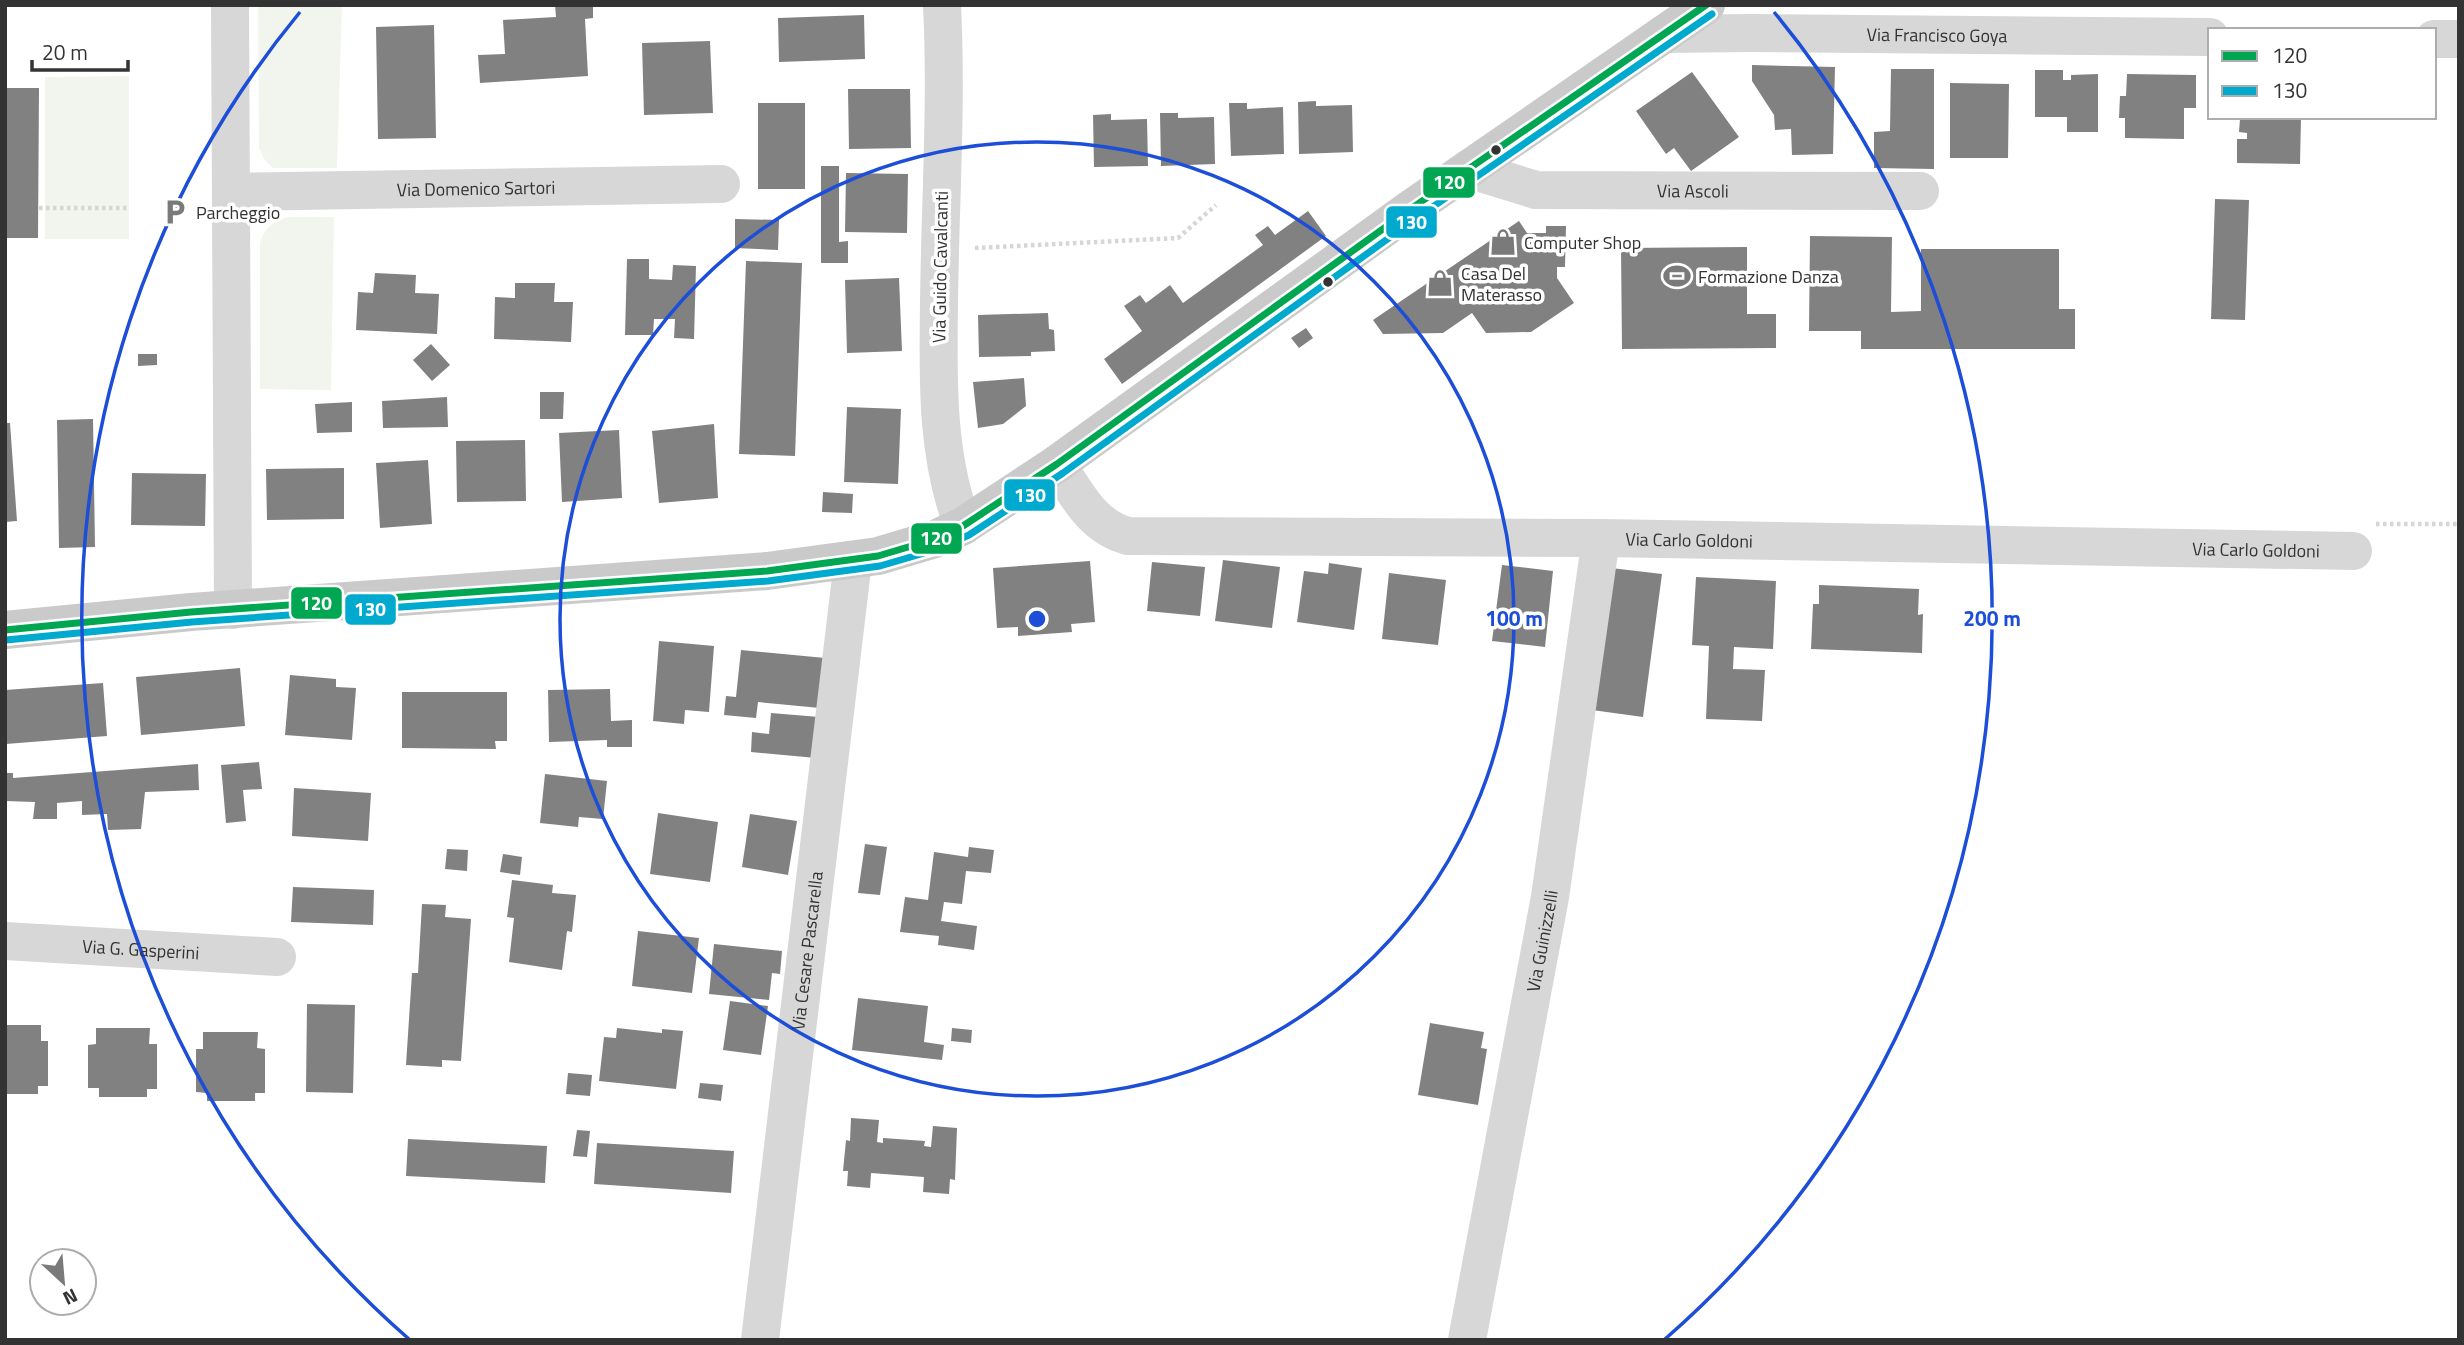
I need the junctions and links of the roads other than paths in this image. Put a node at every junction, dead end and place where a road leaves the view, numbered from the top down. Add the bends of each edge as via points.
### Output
1 (230, 5) edge
2 (942, 5) edge
3 (1706, 5) edge
4 (1664, 34) junction
5 (2208, 37) edge
6 (2436, 39) edge
7 (2459, 39) edge
8 (1468, 169) junction
9 (721, 184) dead end
10 (231, 191) junction
11 (1920, 191) dead end
12 (1056, 464) junction
13 (962, 526) junction
14 (1601, 538) junction
15 (2353, 551) dead end
16 (853, 561) junction
17 (233, 610) junction
18 (5, 630) edge
19 (5, 941) edge
20 (277, 957) dead end
21 (760, 1340) edge
22 (1467, 1340) edge

1 - 10 street
2 - 13 street, Via Guido Cavalcanti via 938,371 943,450
3 - 4 main road
4 - 5 street, Via Francisco Goya
4 - 8 main road
6 - 7 street
8 - 11 street, Via Ascoli via 1536,190
8 - 12 main road
9 - 10 street, Via Domenico Sartori
10 - 17 street
12 - 13 main road
12 - 14 street, Via Carlo Goldoni via 1095,519 1128,536
13 - 16 main road via 905,549
14 - 15 street, Via Carlo Goldoni
14 - 22 street, Via Guinizzelli via 1550,897
16 - 17 main road
16 - 21 street, Via Cesare Pascarella
17 - 18 main road
19 - 20 street, Via G. Gasperini

